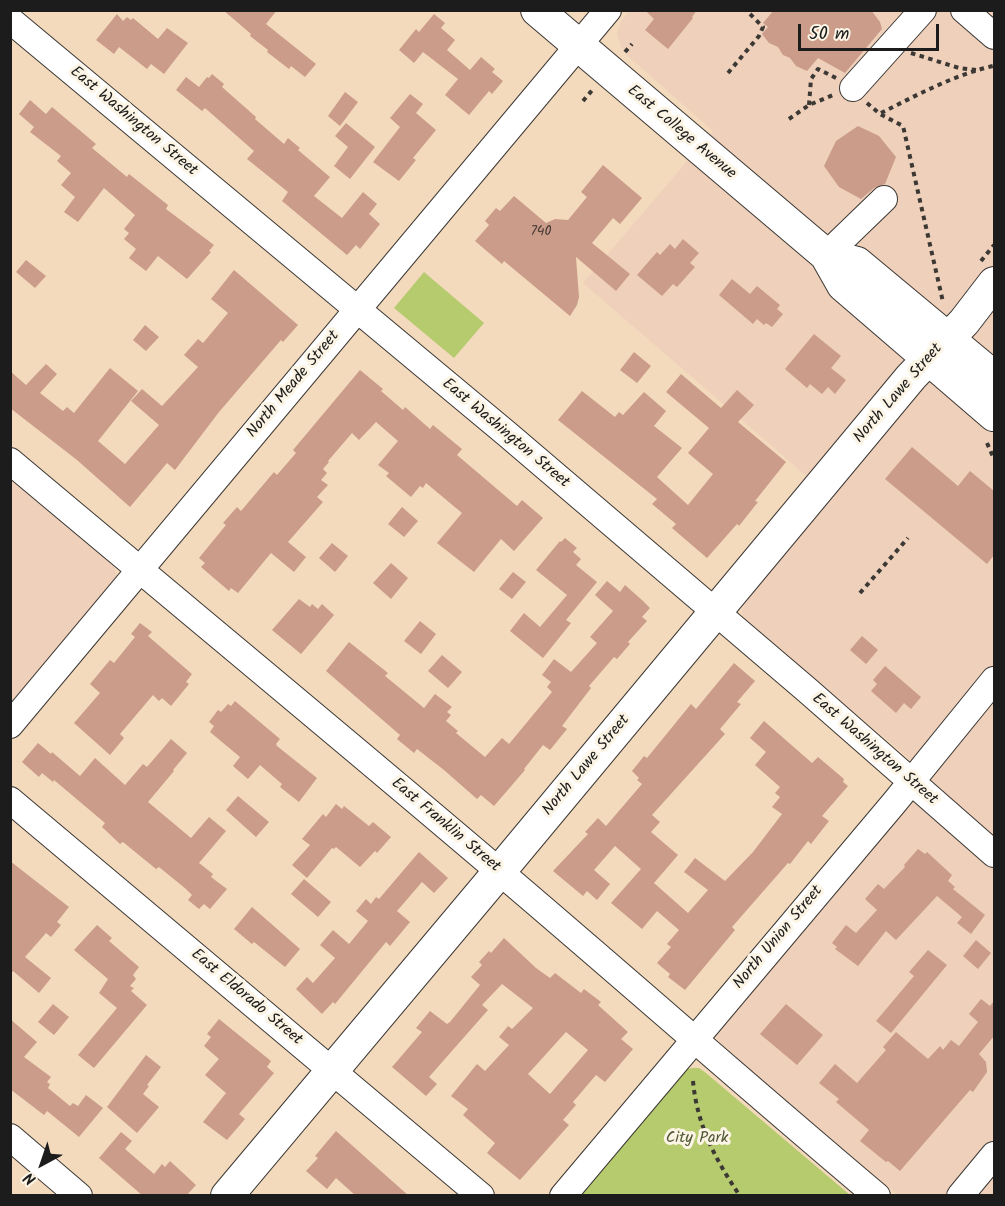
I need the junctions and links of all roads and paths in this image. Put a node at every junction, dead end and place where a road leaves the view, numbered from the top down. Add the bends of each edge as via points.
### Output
1 (537, 10) edge
2 (608, 10) edge
3 (746, 10) edge
4 (923, 10) edge
5 (964, 10) edge
6 (10, 20) edge
7 (994, 36) edge
8 (892, 45) junction
9 (579, 46) junction
10 (993, 66) edge
11 (977, 70) junction
12 (728, 73) dead end
13 (854, 88) junction
14 (808, 105) junction
15 (880, 114) junction
16 (789, 119) dead end
17 (884, 199) dead end
18 (826, 255) junction
19 (994, 283) edge
20 (944, 306) dead end
21 (357, 309) junction
22 (939, 348) junction
23 (994, 377) edge
24 (991, 429) edge
25 (994, 459) edge
26 (10, 460) edge
27 (908, 538) dead end
28 (141, 571) junction
29 (860, 593) dead end
30 (715, 612) junction
31 (994, 680) edge
32 (10, 725) edge
33 (910, 781) junction
34 (10, 800) edge
35 (994, 854) edge
36 (499, 872) junction
37 (693, 1040) junction
38 (332, 1070) junction
39 (693, 1081) dead end
40 (10, 1137) edge
41 (994, 1155) edge
42 (79, 1196) edge
43 (227, 1196) edge
44 (481, 1196) edge
45 (562, 1196) edge
46 (740, 1196) edge
47 (877, 1196) edge
48 (960, 1196) edge

1 - 9 main road, East College Avenue
2 - 9 street, North Meade Street
3 - 12 path via 763,27
4 - 8 street
5 - 7 street
6 - 21 street, East Washington Street
8 - 11 path via 922,57
8 - 13 street
9 - 18 main road, East College Avenue
9 - 21 street, North Meade Street
10 - 11 path
11 - 15 path
13 - 14 path
13 - 14 path via 818,69 811,79
13 - 15 path
14 - 16 path
15 - 20 path via 903,126
17 - 18 street
18 - 22 main road, East College Avenue via 856,263
19 - 22 main road, North Lawe Street
21 - 28 street, North Meade Street
21 - 30 street, East Washington Street
22 - 23 main road, East College Avenue
22 - 24 main road, East College Avenue
22 - 30 main road, North Lawe Street
24 - 25 path
26 - 28 street, East Franklin Street
27 - 29 path
28 - 32 street, North Meade Street
28 - 36 street, East Franklin Street
30 - 33 street, East Washington Street
30 - 36 main road, North Lawe Street
31 - 33 street, North Union Street
33 - 35 street, East Washington Street
33 - 37 street, North Union Street
34 - 38 street, East Eldorado Street
36 - 37 street, East Franklin Street
36 - 38 main road, North Lawe Street
37 - 45 street, North Union Street
37 - 47 street, East Franklin Street
38 - 43 main road, North Lawe Street
38 - 44 street, East Eldorado Street
39 - 46 path via 695,1103 709,1145
40 - 42 street
41 - 48 street

